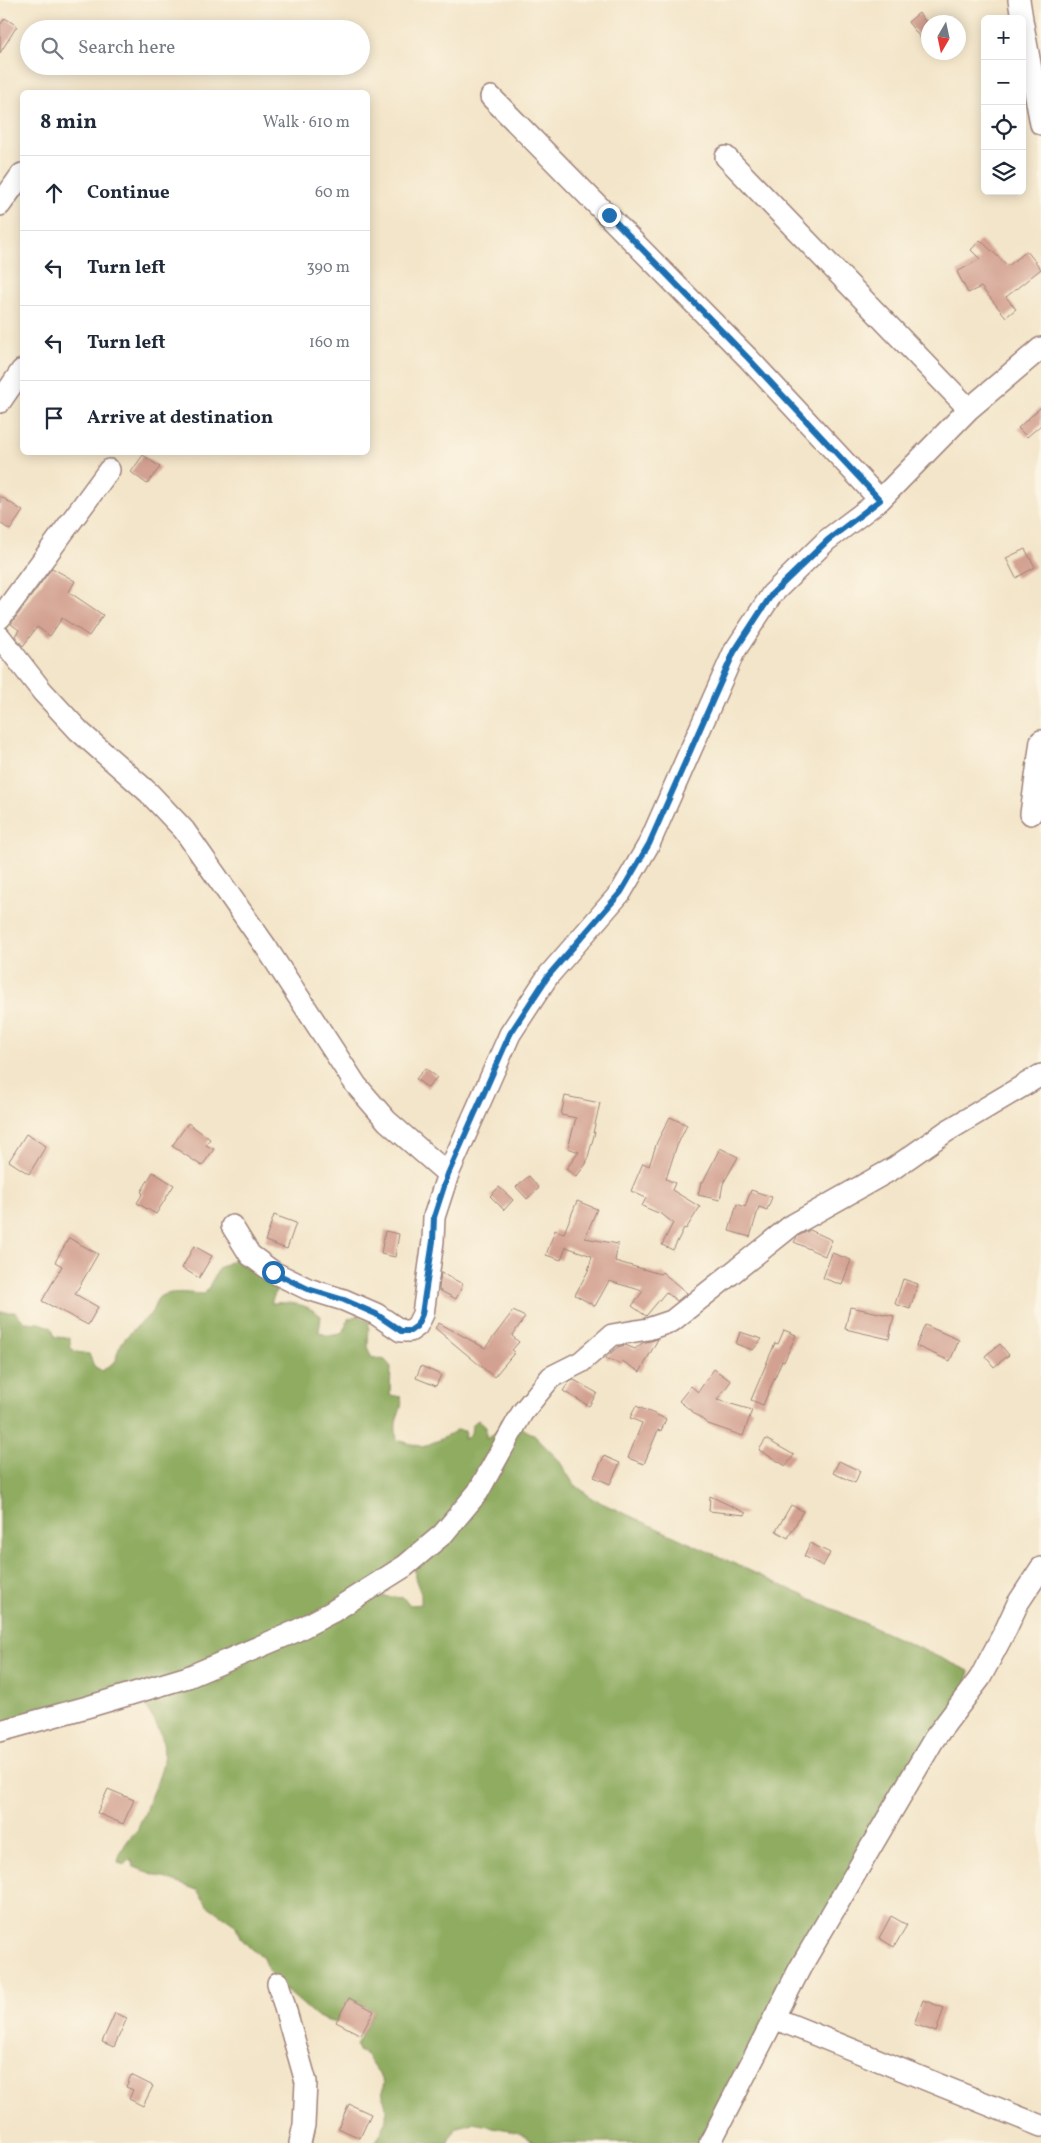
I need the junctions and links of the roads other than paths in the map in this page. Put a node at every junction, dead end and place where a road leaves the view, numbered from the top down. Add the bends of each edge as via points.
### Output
1 (1023, 8) edge
2 (491, 97) dead end
3 (1041, 124) edge
4 (726, 157) dead end
5 (20, 177) edge
6 (0, 204) edge
7 (1041, 348) edge
8 (20, 373) edge
9 (0, 402) edge
10 (968, 409) junction
11 (109, 470) dead end
12 (880, 500) junction
13 (0, 618) edge
14 (0, 637) edge
15 (1041, 741) edge
16 (1031, 814) dead end
17 (1041, 1075) edge
18 (448, 1174) junction
19 (232, 1226) dead end
20 (1041, 1568) edge
21 (0, 1730) edge
22 (278, 1983) dead end
23 (774, 2018) junction
24 (1041, 2126) edge
25 (300, 2143) edge
26 (710, 2143) edge

1 - 3 street
2 - 12 street via 741,351
4 - 10 street
5 - 6 street
7 - 10 street
8 - 9 street
10 - 12 street
11 - 13 street
12 - 18 street via 828,540 772,594 734,652 649,844 621,892 548,976 510,1034
14 - 18 street via 42,691 79,731 149,793 184,830 266,947 356,1085 386,1121
15 - 16 street
17 - 21 street via 946,1131 894,1168 791,1226 672,1321 612,1335 581,1362 551,1376 522,1413 478,1492 460,1514 420,1555 332,1612 294,1632 188,1677
18 - 19 street via 434,1217 422,1314 417,1326 410,1331 401,1331 376,1314 308,1289 273,1272 250,1255
20 - 23 street via 1018,1603 980,1678 934,1739
22 - 25 street via 306,2082
23 - 24 street
23 - 26 street

